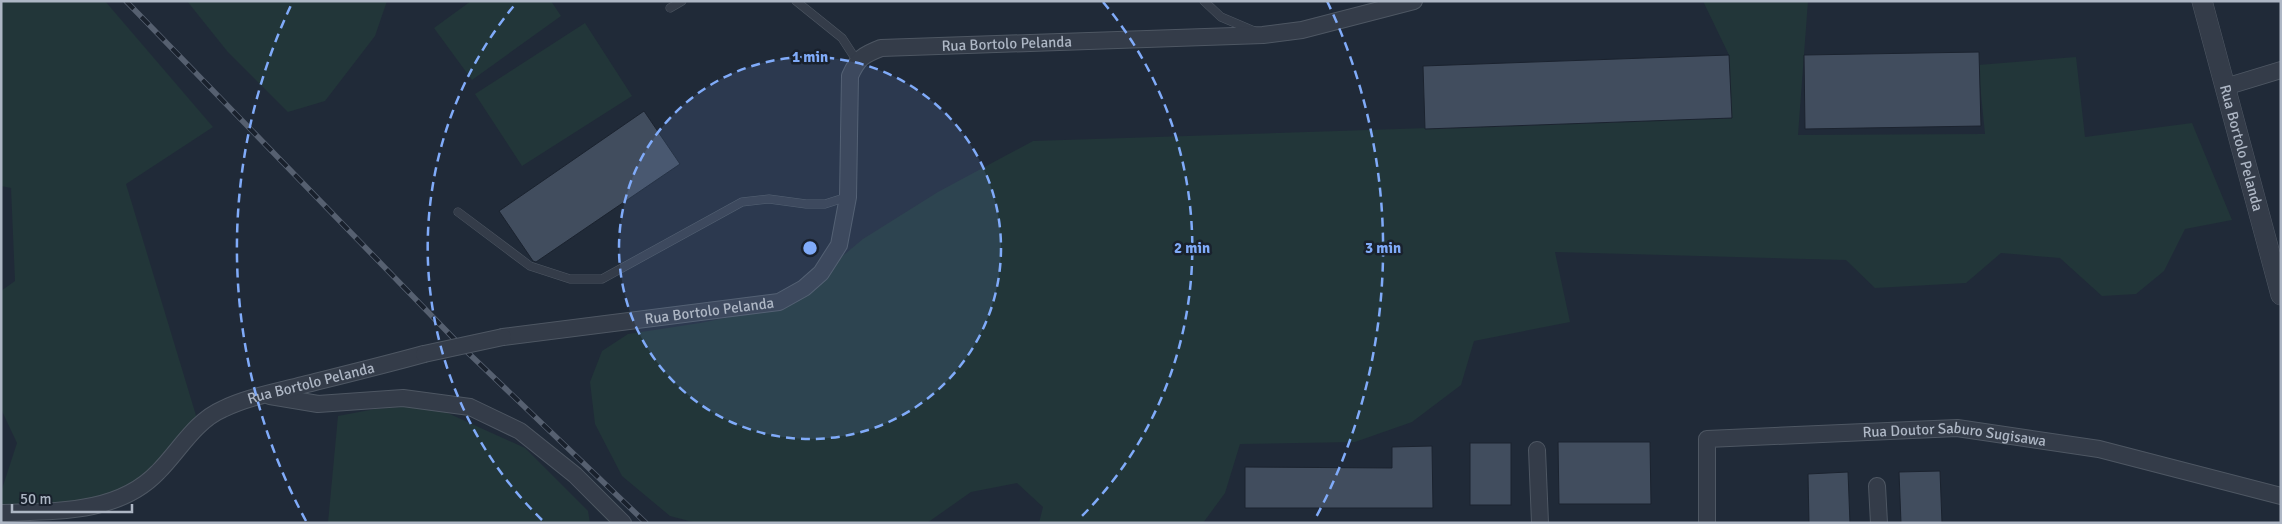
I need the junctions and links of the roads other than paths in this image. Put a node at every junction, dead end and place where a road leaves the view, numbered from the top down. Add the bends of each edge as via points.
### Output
1 (682, 1) edge
2 (796, 1) edge
3 (1204, 1) edge
4 (1414, 1) edge
5 (2202, 1) edge
6 (670, 8) dead end
7 (1263, 35) junction
8 (857, 61) junction
9 (2281, 70) edge
10 (2225, 87) junction
11 (848, 197) junction
12 (458, 212) dead end
13 (2281, 295) edge
14 (262, 395) junction
15 (1537, 450) dead end
16 (1878, 486) dead end
17 (2281, 496) edge
18 (4, 516) edge
19 (623, 523) edge
20 (1540, 523) edge
21 (1707, 523) edge
22 (1880, 523) edge

1 - 6 lane
2 - 8 lane via 842,38
3 - 7 lane via 1221,17
4 - 7 street, Rua Bortolo Pelanda via 1302,30
5 - 10 street, Rua Bortolo Pelanda
7 - 8 street, Rua Bortolo Pelanda via 881,48
8 - 11 street, Rua Bortolo Pelanda via 850,76
9 - 10 street
10 - 13 street, Rua Bortolo Pelanda
11 - 12 lane via 825,204 769,199 742,202 602,279 570,279 530,266
11 - 14 street, Rua Bortolo Pelanda, bridge via 839,245 821,273 804,288 779,302 503,337
14 - 18 street, Rua Bortolo Pelanda via 221,409 200,424 157,473 135,491 109,502 72,511
14 - 19 street via 318,404 403,398 470,407 520,431 574,475
15 - 20 street
16 - 22 street
17 - 21 street, Rua Doutor Saburo Sugisawa via 2100,449 1957,428 1707,439

